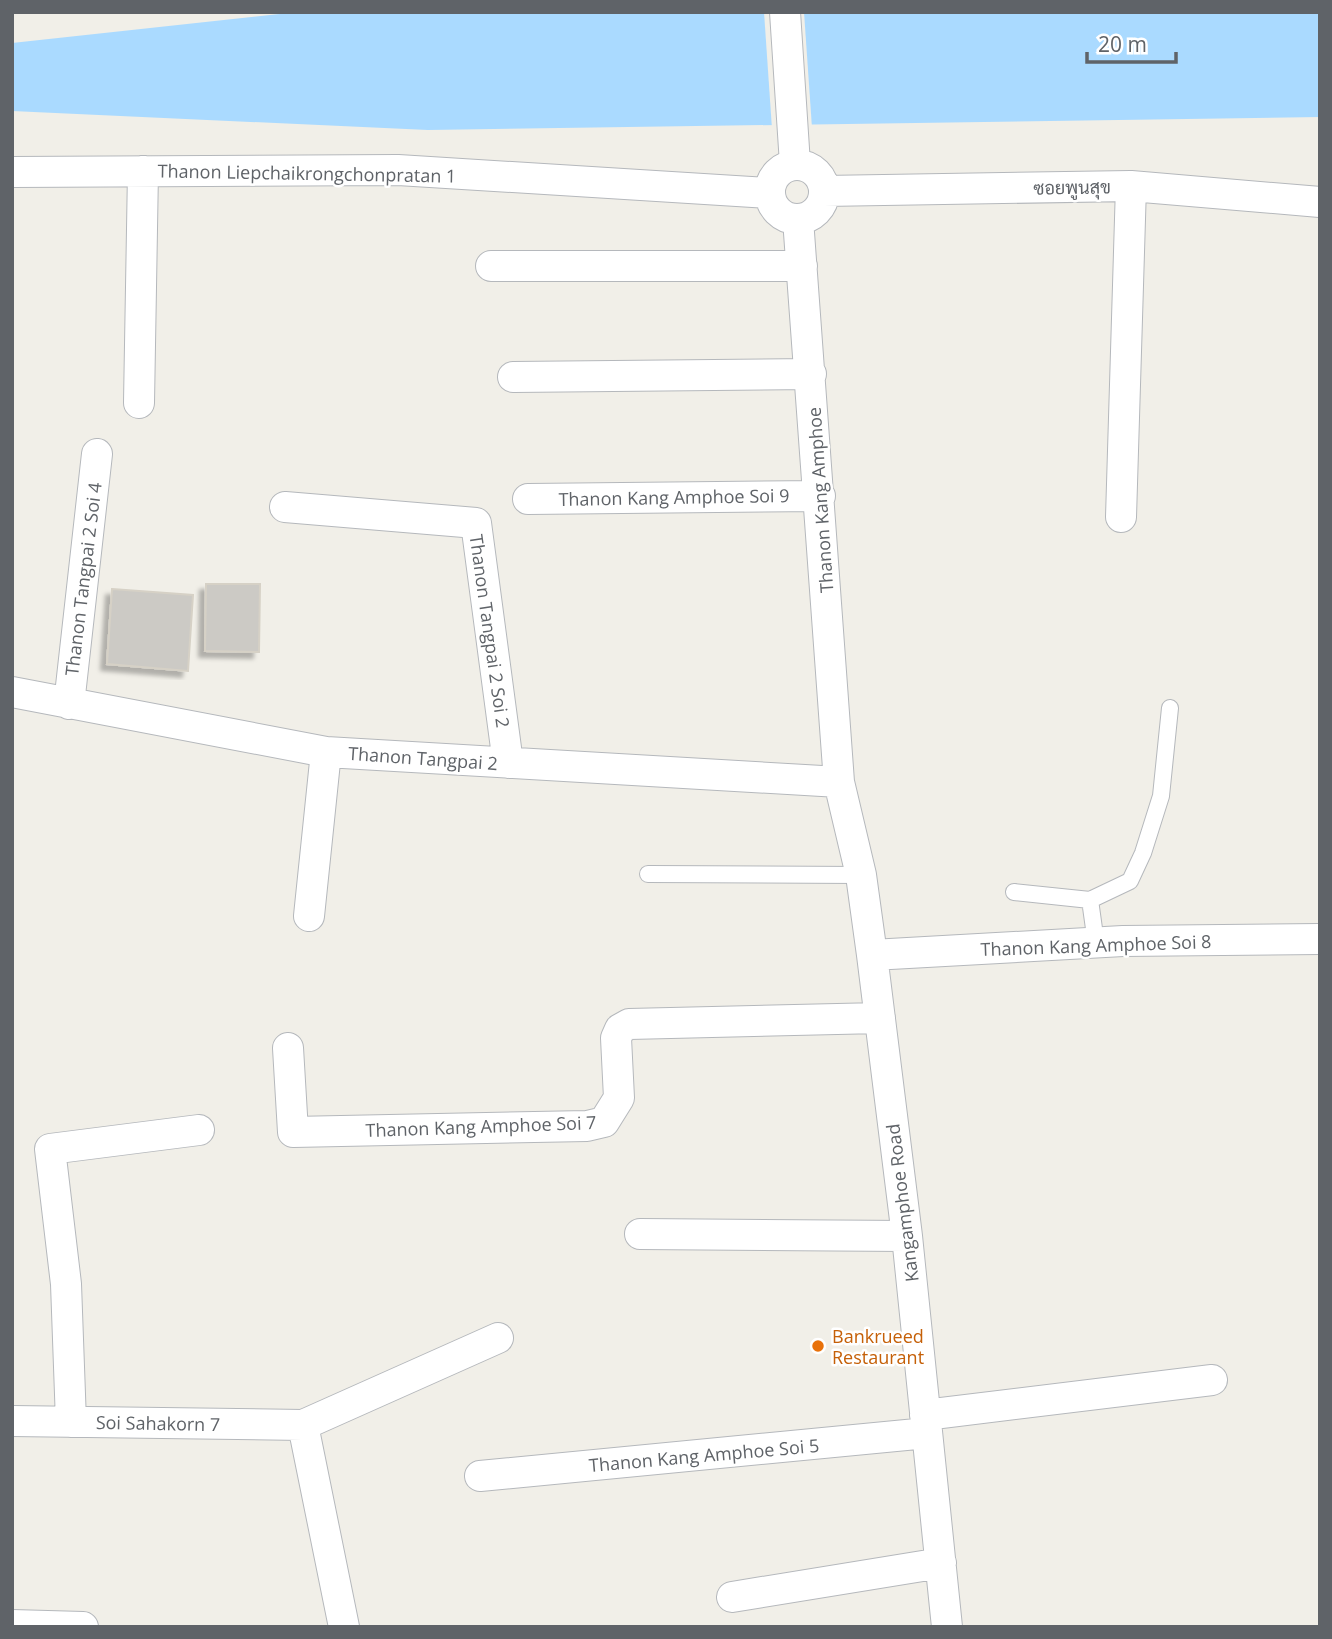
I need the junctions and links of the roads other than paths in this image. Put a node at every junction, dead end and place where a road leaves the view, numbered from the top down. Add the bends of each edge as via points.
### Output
1 (785, 12) edge
2 (794, 155) junction
3 (143, 171) junction
4 (12, 172) edge
5 (1131, 186) junction
6 (824, 191) junction
7 (769, 193) junction
8 (1320, 202) edge
9 (798, 219) junction
10 (491, 266) dead end
11 (802, 266) junction
12 (811, 374) junction
13 (513, 377) dead end
14 (139, 403) dead end
15 (97, 454) dead end
16 (820, 496) junction
17 (528, 499) dead end
18 (285, 508) dead end
19 (1121, 517) dead end
20 (12, 692) edge
21 (69, 704) junction
22 (1170, 708) dead end
23 (327, 752) junction
24 (508, 763) junction
25 (839, 782) junction
26 (648, 874) dead end
27 (861, 875) junction
28 (1014, 892) dead end
29 (1090, 900) junction
30 (309, 916) dead end
31 (1320, 939) edge
32 (1096, 943) junction
33 (872, 955) junction
34 (880, 1018) junction
35 (288, 1048) dead end
36 (199, 1130) dead end
37 (640, 1234) dead end
38 (907, 1236) junction
39 (498, 1338) dead end
40 (1212, 1380) dead end
41 (12, 1422) edge
42 (71, 1422) junction
43 (926, 1424) junction
44 (303, 1425) junction
45 (480, 1476) dead end
46 (941, 1563) junction
47 (732, 1597) dead end
48 (12, 1625) edge
49 (83, 1627) edge
50 (344, 1627) edge
51 (947, 1627) edge

1 - 2 street
2 - 6 street via 815,172
2 - 7 street via 776,173
3 - 4 street, Thanon Liepchaikrongchonpratan 1
3 - 7 street, Thanon Liepchaikrongchonpratan 1 via 398,170
3 - 14 street
5 - 6 street, ซอยพูนสุข
5 - 8 street, ซอยพูนสุข
5 - 19 street
6 - 9 street via 817,210
7 - 9 street via 778,212
9 - 11 street, Thanon Kang Amphoe
10 - 11 street
11 - 12 street, Thanon Kang Amphoe
12 - 13 street
12 - 16 street, Thanon Kang Amphoe
15 - 21 street, Thanon Tangpai 2 Soi 4
16 - 17 street, Thanon Kang Amphoe Soi 9
16 - 25 street, Thanon Kang Amphoe
18 - 24 street, Thanon Tangpai 2 Soi 2 via 476,523
20 - 21 street, Thanon Tangpai 2
21 - 23 street, Thanon Tangpai 2
22 - 29 lane via 1161,796 1143,853 1130,881
23 - 24 street, Thanon Tangpai 2
23 - 30 street
24 - 25 street, Thanon Tangpai 2
25 - 27 street, Kangamphoe Road
26 - 27 lane
27 - 33 street, Kangamphoe Road
28 - 29 lane
29 - 32 lane
31 - 32 street, Thanon Kang Amphoe Soi 8
32 - 33 street, Thanon Kang Amphoe Soi 8
33 - 34 street, Kangamphoe Road
34 - 35 street, Thanon Kang Amphoe Soi 7 via 629,1024 616,1038 619,1098 604,1122 587,1125 293,1132
34 - 38 street, Kangamphoe Road
36 - 42 street via 50,1150 66,1284
37 - 38 street
38 - 43 street, Kangamphoe Road
39 - 44 street
40 - 43 street, Thanon Kang Amphoe Soi 5
41 - 42 street, Soi Sahakorn 7
42 - 44 street, Soi Sahakorn 7
43 - 45 street, Thanon Kang Amphoe Soi 5
43 - 46 street, Kangamphoe Road
44 - 50 street
46 - 47 street
46 - 51 street, Kangamphoe Road
48 - 49 street

